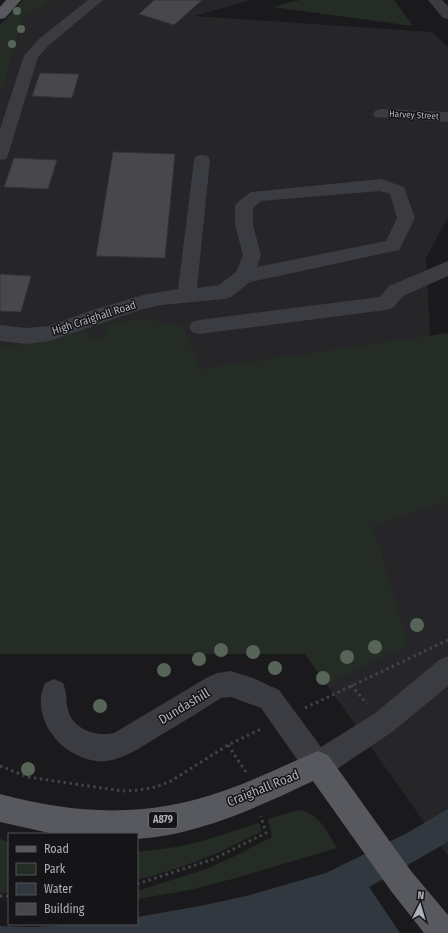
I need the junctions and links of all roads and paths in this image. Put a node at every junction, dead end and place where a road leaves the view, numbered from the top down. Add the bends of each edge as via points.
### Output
1 (14, 0) edge
2 (96, 0) edge
3 (435, 0) edge
4 (0, 15) edge
5 (448, 15) edge
6 (381, 114) dead end
7 (448, 117) edge
8 (0, 155) edge
9 (202, 160) dead end
10 (448, 268) edge
11 (244, 276) junction
12 (187, 295) junction
13 (199, 327) dead end
14 (0, 333) edge
15 (448, 640) edge
16 (448, 670) edge
17 (351, 685) dead end
18 (54, 692) dead end
19 (318, 765) junction
20 (0, 766) edge
21 (255, 793) junction
22 (0, 808) edge
23 (138, 884) edge
24 (443, 933) edge

1 - 4 main road
2 - 8 street via 44,42 31,56
3 - 5 street
6 - 7 street, Harvey Street
9 - 12 street
10 - 13 street via 396,291 386,303
11 - 11 street via 252,255 244,225 244,206 257,196 381,185 398,191 406,218 392,246
11 - 12 street, High Craighall Road via 224,292
12 - 14 street, High Craighall Road via 143,302 44,334 26,336
15 - 17 path
16 - 19 street via 382,723
18 - 19 street, Dundashill via 55,714 63,727 75,739 88,746 104,748 118,745 217,686 231,684 270,699
19 - 21 main road, Craighall Road / A879
19 - 24 main road via 401,881
20 - 21 path via 28,777 122,791 140,790 171,781 228,745 248,775
21 - 22 main road, Craighall Road / A879 via 201,811 130,825 45,819
21 - 23 path via 266,833 211,860

